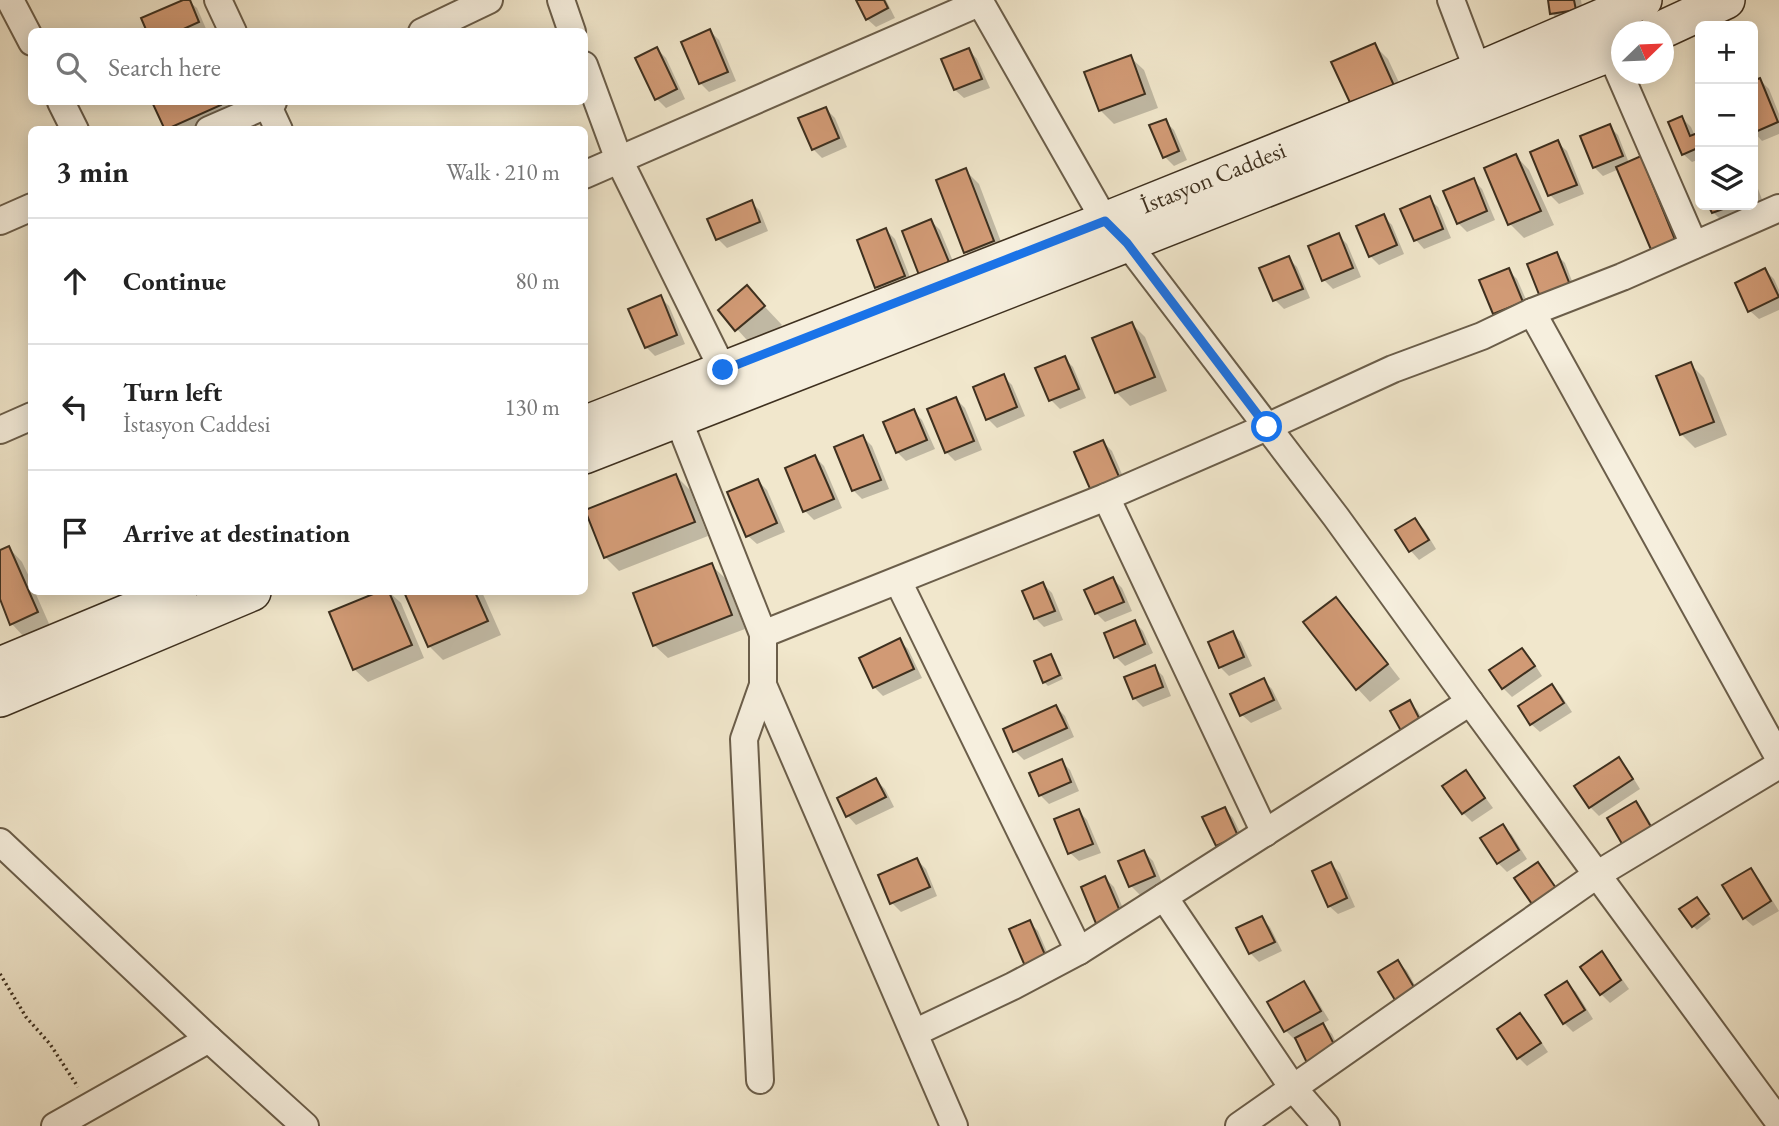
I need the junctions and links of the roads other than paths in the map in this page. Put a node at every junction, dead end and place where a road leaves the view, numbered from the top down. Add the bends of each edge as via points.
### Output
1 (10, 0) edge
2 (218, 0) edge
3 (489, 0) edge
4 (561, 0) edge
5 (1451, 0) edge
6 (1643, 0) edge
7 (1726, 0) edge
8 (980, 1) edge
9 (1674, 24) edge
10 (231, 28) edge
11 (430, 28) edge
12 (571, 28) edge
13 (28, 34) edge
14 (1610, 40) edge
15 (1478, 71) junction
16 (588, 76) edge
17 (62, 105) edge
18 (263, 105) edge
19 (270, 105) edge
20 (73, 126) edge
21 (218, 126) edge
22 (278, 126) edge
23 (619, 160) junction
24 (588, 172) edge
25 (28, 209) edge
26 (1777, 215) edge
27 (0, 221) edge
28 (1116, 232) junction
29 (1694, 245) junction
30 (1532, 312) junction
31 (723, 370) junction
32 (28, 418) edge
33 (678, 419) junction
34 (588, 423) edge
35 (1267, 427) junction
36 (0, 430) edge
37 (588, 453) edge
38 (1106, 497) junction
39 (898, 581) junction
40 (171, 595) edge
41 (245, 595) edge
42 (763, 634) junction
43 (0, 666) edge
44 (763, 685) junction
45 (0, 698) edge
46 (1470, 702) junction
47 (1779, 758) edge
48 (1779, 765) edge
49 (1265, 833) junction
50 (5, 854) edge
51 (1598, 874) junction
52 (1164, 897) junction
53 (1079, 951) junction
54 (914, 1033) junction
55 (209, 1039) junction
56 (760, 1080) dead end
57 (1293, 1088) junction
58 (1779, 1122) edge
59 (55, 1126) edge
60 (305, 1126) edge
61 (954, 1126) edge
62 (1238, 1126) edge
63 (1326, 1126) edge

1 - 13 street
2 - 10 street
3 - 11 street
4 - 12 street
5 - 15 street
6 - 14 main road, İstasyon Caddesi
7 - 9 main road
8 - 23 street
8 - 28 street
14 - 15 main road, İstasyon Caddesi
14 - 28 main road
14 - 29 street
15 - 28 main road, İstasyon Caddesi
16 - 23 street
17 - 20 street
18 - 21 street
19 - 22 street
23 - 24 street
23 - 31 street
25 - 27 street
26 - 29 street
28 - 31 main road, İstasyon Caddesi
28 - 33 main road
28 - 35 street
29 - 30 street
30 - 35 street
30 - 47 street
31 - 34 main road, İstasyon Caddesi
32 - 36 street
33 - 37 main road
33 - 42 street
35 - 38 street
35 - 46 street
38 - 39 street
38 - 49 street
39 - 42 street
39 - 53 street
40 - 43 main road
41 - 45 main road
42 - 44 street
44 - 54 street
44 - 56 street via 744,739
46 - 49 street
46 - 51 street
48 - 51 street
49 - 52 street
50 - 55 street
51 - 57 street
51 - 58 street
52 - 53 street
52 - 57 street
53 - 54 street
54 - 61 street
55 - 59 street
55 - 60 street
57 - 62 street
57 - 63 street

